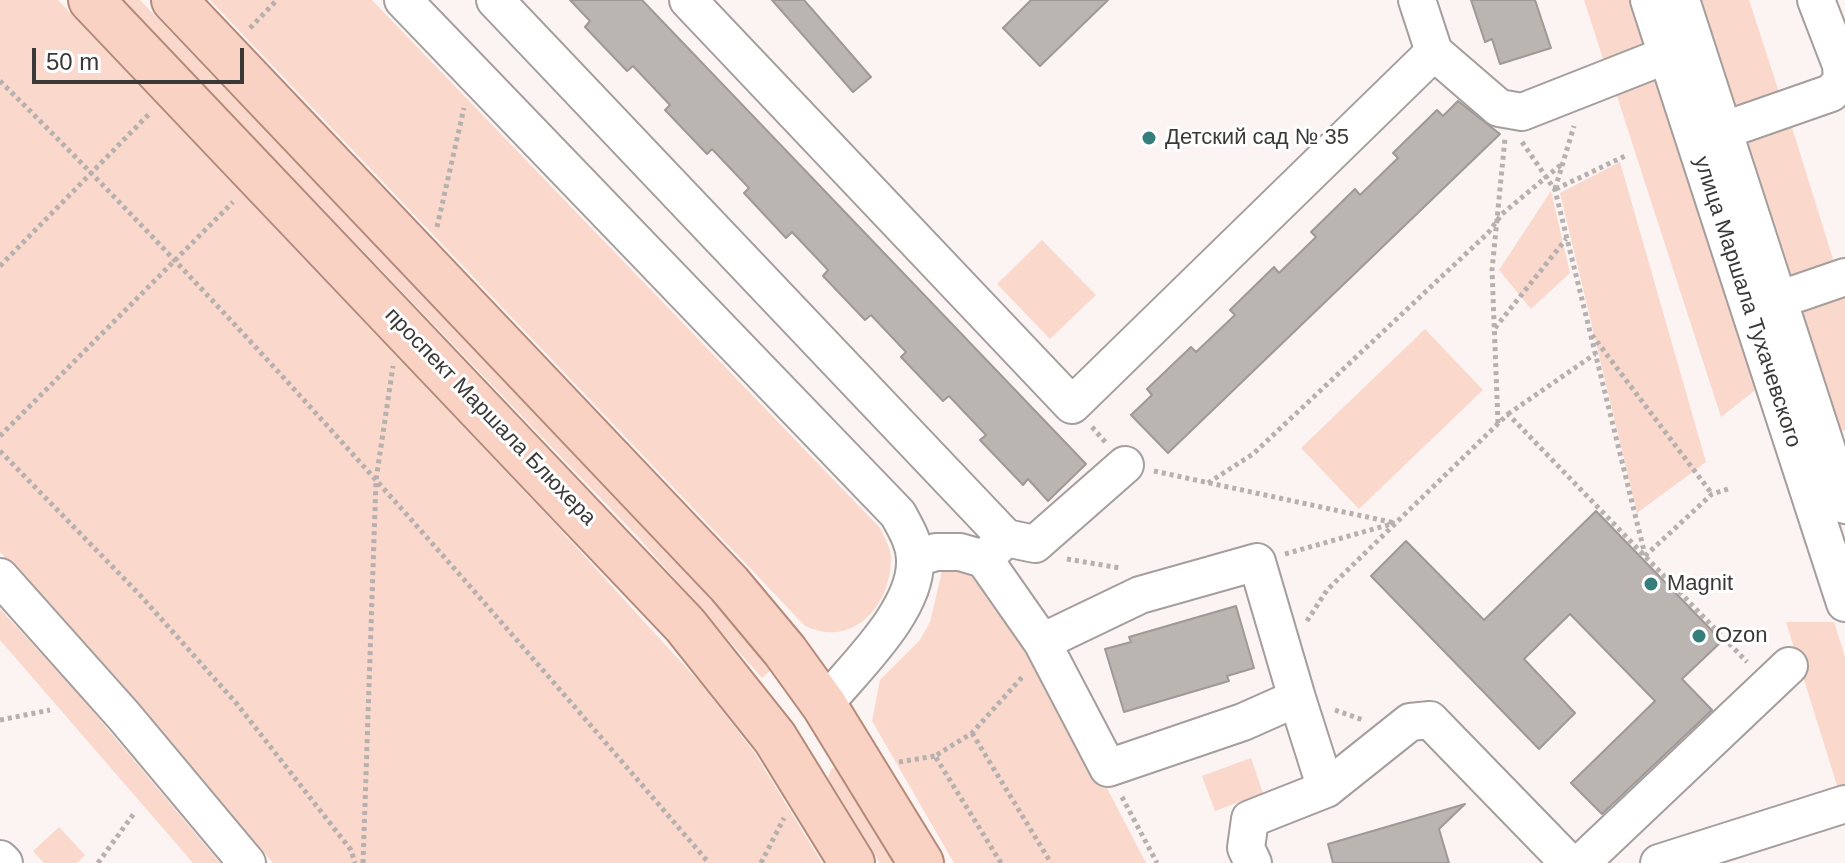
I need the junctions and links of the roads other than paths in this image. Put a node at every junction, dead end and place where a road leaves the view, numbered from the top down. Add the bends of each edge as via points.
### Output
1 (91, 0) edge
2 (174, 0) edge
3 (403, 0) edge
4 (495, 0) edge
5 (688, 0) edge
6 (1417, 0) edge
7 (1649, 0) edge
8 (1681, 0) edge
9 (1816, 0) edge
10 (1680, 49) junction
11 (1434, 52) junction
12 (1709, 136) junction
13 (1845, 277) edge
14 (1778, 300) junction
15 (1835, 442) edge
16 (1125, 465) road end
17 (1845, 505) edge
18 (1008, 547) junction
19 (916, 558) junction
20 (0, 577) edge
21 (1845, 603) edge
22 (1044, 646) junction
23 (1779, 676) road end
24 (1297, 698) junction
25 (824, 705) junction
26 (775, 738) junction
27 (1326, 789) junction
28 (1845, 804) edge
29 (247, 863) edge
30 (852, 863) edge
31 (921, 863) edge
32 (1253, 863) edge
33 (1569, 863) edge
34 (1581, 863) edge
35 (1659, 863) edge

1 - 26 main road, проспект Маршала Блюхера via 665,602 739,687
2 - 25 main road via 729,584
3 - 19 street via 898,514
4 - 18 street
5 - 11 street via 1072,405
6 - 11 street
7 - 10 street, улица Маршала Тухачевского
8 - 10 street, улица Маршала Тухачевского
9 - 12 street via 1842,81 1831,93
10 - 11 street via 1503,115
10 - 12 street, улица Маршала Тухачевского
12 - 14 street, улица Маршала Тухачевского
12 - 21 street, улица Маршала Тухачевского
13 - 14 street
14 - 15 street, улица Маршала Тухачевского
15 - 17 street, улица Маршала Тухачевского
16 - 18 street
18 - 19 street
18 - 22 street
19 - 25 street via 902,608
20 - 29 street
22 - 24 street via 1108,768
22 - 24 street via 1140,595 1257,562
23 - 34 street
24 - 27 street
25 - 26 main road
25 - 31 main road
26 - 30 main road, проспект Маршала Блюхера
27 - 32 street via 1250,819 1246,848
27 - 33 street via 1410,722 1430,720
28 - 35 street

